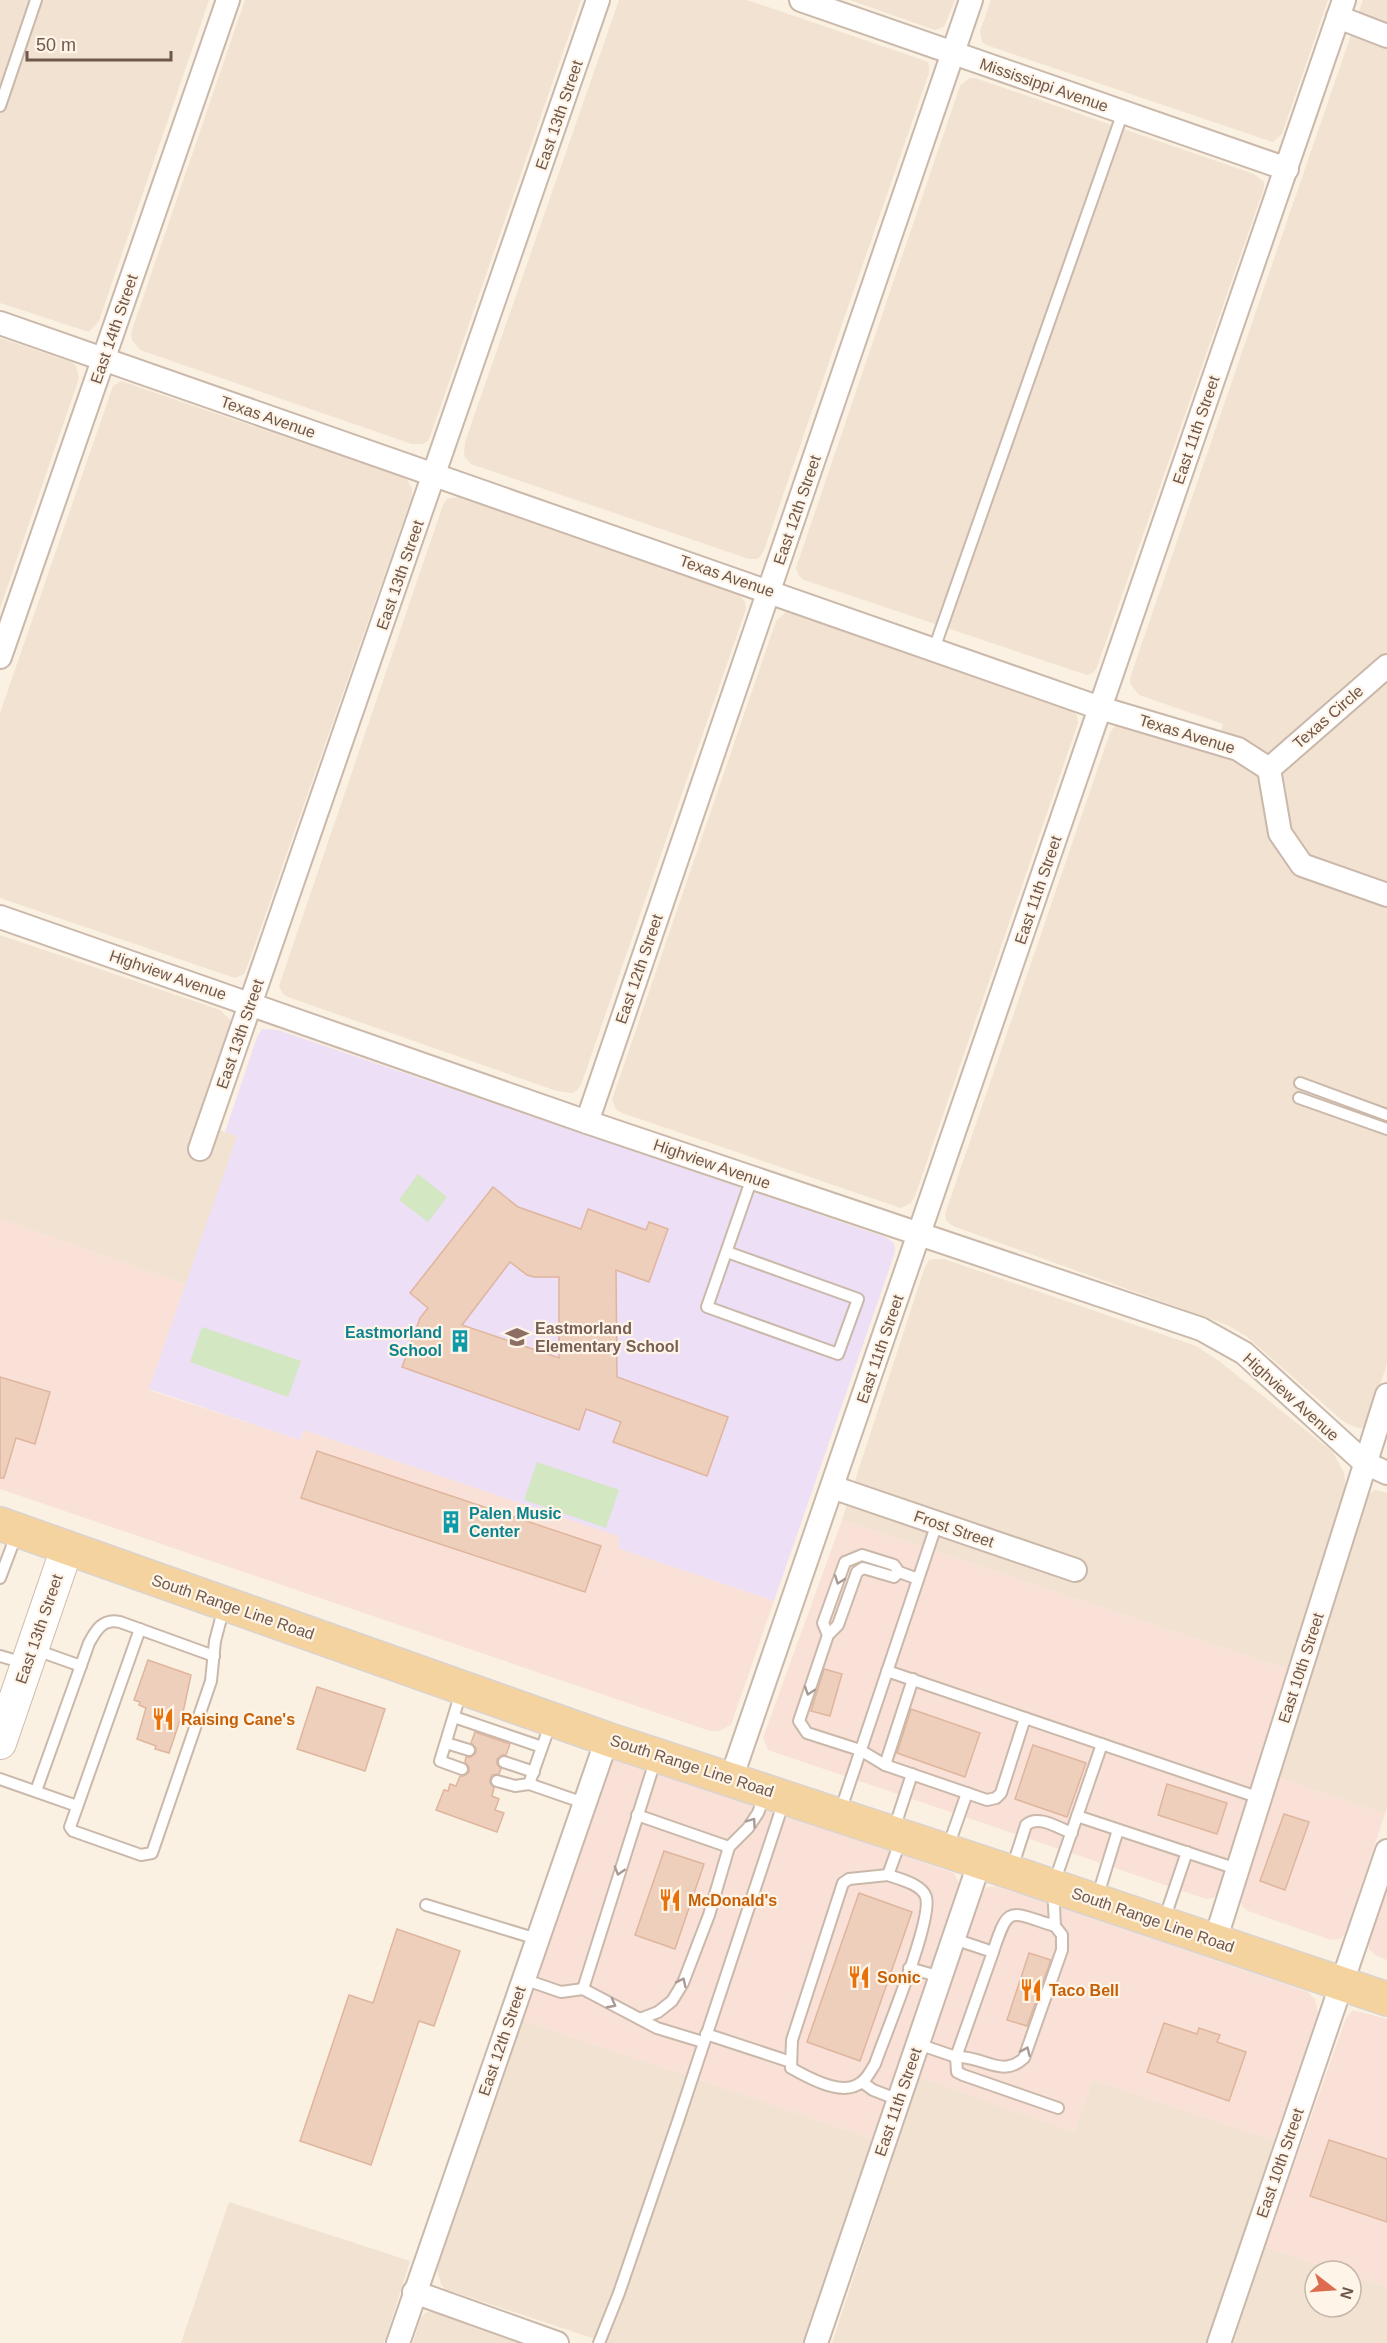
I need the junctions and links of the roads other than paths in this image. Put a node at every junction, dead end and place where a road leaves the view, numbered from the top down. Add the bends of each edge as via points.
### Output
1 (36, 0) edge
2 (228, 0) edge
3 (598, 0) edge
4 (801, 0) edge
5 (971, 0) edge
6 (1341, 9) edge
7 (1387, 36) edge
8 (953, 53) junction
9 (0, 106) edge
10 (1123, 112) junction
11 (1287, 169) junction
12 (0, 323) edge
13 (103, 358) junction
14 (435, 475) junction
15 (769, 590) junction
16 (934, 649) junction
17 (0, 657) edge
18 (1387, 666) edge
19 (1100, 708) junction
20 (1269, 769) junction
21 (1387, 895) edge
22 (0, 916) edge
23 (251, 1003) junction
24 (1300, 1083) dead end
25 (1299, 1098) dead end
26 (1387, 1114) edge
27 (587, 1122) junction
28 (1387, 1129) edge
29 (200, 1149) dead end
30 (752, 1178) junction
31 (920, 1235) junction
32 (727, 1252) junction
33 (1387, 1395) edge
34 (1365, 1463) junction
35 (1387, 1473) edge
36 (832, 1487) junction
37 (937, 1523) junction
38 (9, 1528) edge
39 (67, 1548) junction
40 (1076, 1570) dead end
41 (899, 1572) junction
42 (0, 1578) edge
43 (918, 1579) junction
44 (225, 1604) junction
45 (140, 1629) junction
46 (828, 1635) junction
47 (20, 1656) edge
48 (214, 1656) junction
49 (81, 1666) junction
50 (887, 1671) junction
51 (913, 1679) junction
52 (458, 1702) junction
53 (1025, 1718) junction
54 (547, 1733) junction
55 (607, 1739) junction
56 (0, 1743) edge
57 (446, 1743) junction
58 (1102, 1744) junction
59 (469, 1750) dead end
60 (860, 1750) junction
61 (657, 1755) junction
62 (504, 1762) dead end
63 (885, 1766) junction
64 (462, 1769) dead end
65 (534, 1772) junction
66 (912, 1774) junction
67 (0, 1779) edge
68 (730, 1779) junction
69 (497, 1780) dead end
70 (529, 1784) junction
71 (36, 1791) junction
72 (967, 1793) junction
73 (776, 1794) junction
74 (1260, 1798) junction
75 (584, 1803) junction
76 (77, 1806) junction
77 (637, 1815) junction
78 (839, 1815) junction
79 (1077, 1816) junction
80 (1118, 1830) junction
81 (1072, 1833) junction
82 (897, 1834) junction
83 (729, 1847) junction
84 (947, 1850) junction
85 (1387, 1851) edge
86 (1187, 1852) junction
87 (980, 1862) junction
88 (1237, 1869) junction
89 (1011, 1872) junction
90 (888, 1875) junction
91 (1053, 1886) junction
92 (1096, 1901) junction
93 (426, 1905) dead end
94 (1163, 1923) junction
95 (1055, 1926) junction
96 (537, 1939) junction
97 (954, 1939) junction
98 (1215, 1941) junction
99 (993, 1952) junction
100 (909, 1968) junction
101 (940, 1977) junction
102 (523, 1979) junction
103 (1342, 1984) junction
104 (583, 1989) junction
105 (1387, 1999) edge
106 (640, 2019) junction
107 (705, 2038) junction
108 (918, 2044) junction
109 (956, 2057) junction
110 (791, 2062) junction
111 (862, 2082) junction
112 (899, 2100) junction
113 (1058, 2108) dead end
114 (414, 2292) junction
115 (398, 2343) edge
116 (557, 2343) edge
117 (599, 2343) edge
118 (816, 2343) edge
119 (1219, 2343) edge

1 - 9 lane
2 - 13 street, East 14th Street
3 - 14 street, East 13th Street
4 - 8 street, Mississippi Avenue
5 - 8 street, East 12th Street
6 - 7 street
6 - 11 street, East 11th Street
8 - 10 street, Mississippi Avenue
8 - 15 street, East 12th Street
10 - 11 street, Mississippi Avenue
10 - 16 lane
11 - 19 street, East 11th Street
12 - 13 street, Texas Avenue
13 - 14 street, Texas Avenue
13 - 17 street, East 14th Street
14 - 15 street, Texas Avenue
14 - 23 street, East 13th Street
15 - 16 street, Texas Avenue
15 - 27 street, East 12th Street
16 - 19 street, Texas Avenue
18 - 20 street, Texas Circle
19 - 20 street, Texas Avenue via 1238,748
19 - 31 street, East 11th Street
20 - 21 street via 1281,833 1302,864
22 - 23 street, Highview Avenue
23 - 27 street, Highview Avenue
23 - 29 street, East 13th Street
24 - 26 lane
25 - 28 lane
27 - 30 street, Highview Avenue
30 - 31 street, Highview Avenue
30 - 32 lane
31 - 34 street, Highview Avenue via 1201,1329 1244,1353
31 - 36 street, East 11th Street
32 - 32 lane via 707,1307 838,1354 858,1299
33 - 34 street, East 10th Street
34 - 35 street, Highview Avenue
34 - 74 street, East 10th Street
36 - 37 street, Frost Street
36 - 68 street, East 11th Street
37 - 40 street, Frost Street
37 - 43 lane
38 - 39 main road, South Range Line Road
38 - 42 lane
39 - 44 main road, South Range Line Road
39 - 47 street, East 13th Street
41 - 43 lane
41 - 46 lane via 894,1577 862,1568 857,1572 838,1625
41 -> 46 lane via 894,1565 862,1555 845,1562 823,1623
43 - 50 lane
44 - 48 lane
44 - 52 main road, South Range Line Road
45 - 48 lane
45 - 49 lane via 114,1621 104,1623 95,1632
45 - 76 lane
46 -> 60 lane via 800,1721 807,1733
47 - 49 lane
47 - 56 street, East 13th Street
48 - 76 lane via 211,1681 152,1853 141,1855 73,1831 70,1827
49 - 71 lane
50 - 51 lane
50 - 60 lane
51 - 53 lane
51 - 63 lane
52 - 54 main road, South Range Line Road
52 - 57 lane
53 - 58 lane
53 - 72 lane via 1001,1793 987,1800
54 - 55 main road, South Range Line Road
54 - 65 lane
55 - 61 main road, South Range Line Road
55 - 75 street, East 12th Street
57 - 59 lane
57 - 64 lane via 440,1761
58 - 74 lane
58 - 79 lane
60 - 63 lane
60 - 78 lane
61 - 68 main road, South Range Line Road
61 - 77 lane
62 - 65 lane
63 - 66 lane
65 - 70 lane
66 - 72 lane
66 - 82 lane
67 - 71 lane
68 - 73 main road, South Range Line Road
69 - 70 lane via 515,1786
70 - 75 lane
71 - 76 lane
72 - 84 lane
73 - 78 main road, South Range Line Road
83 -> 73 lane
73 - 107 lane
74 - 88 street, East 10th Street
75 - 96 street, East 12th Street
77 - 83 lane
77 -> 104 lane
78 - 82 main road, South Range Line Road
79 - 80 lane
79 - 81 lane
80 - 86 lane
80 - 92 lane
81 - 89 lane via 1037,1820 1030,1822
81 - 91 lane
82 - 84 main road, South Range Line Road
82 - 90 lane
106 -> 83 lane via 672,2001 683,1983
84 - 87 main road, South Range Line Road
85 - 103 street, East 10th Street
86 - 88 lane
86 - 94 lane
87 - 89 main road, South Range Line Road
87 - 97 street, East 11th Street
88 - 98 street, East 10th Street
89 - 91 main road, South Range Line Road
90 - 100 lane via 922,1890 926,1898 922,1933
90 - 110 lane via 843,1883 792,2040
91 - 92 main road, South Range Line Road
91 - 95 lane
92 - 94 main road, South Range Line Road
93 - 96 lane
94 - 98 main road, South Range Line Road
95 - 99 lane via 1010,1915 1002,1922
109 -> 95 lane via 1001,2067 1016,2066 1024,2058 1062,1950 1062,1935
96 - 102 street, East 12th Street
97 - 99 lane
97 - 101 street, East 11th Street
98 - 103 main road, South Range Line Road
99 - 109 lane
100 - 101 lane
100 - 111 lane via 875,2064
101 - 108 street, East 11th Street
102 - 104 lane via 561,1992
102 - 114 street, East 12th Street
103 - 105 main road, South Range Line Road
103 - 119 street, East 10th Street
104 -> 106 lane
106 - 107 lane via 657,2028
107 - 110 lane
107 - 117 lane
108 - 109 lane
108 - 112 street, East 11th Street
109 - 113 lane via 957,2072
110 - 111 lane via 791,2067 811,2079 844,2088
111 - 112 lane
112 - 118 street, East 11th Street
114 - 115 street, East 12th Street
114 - 116 street

